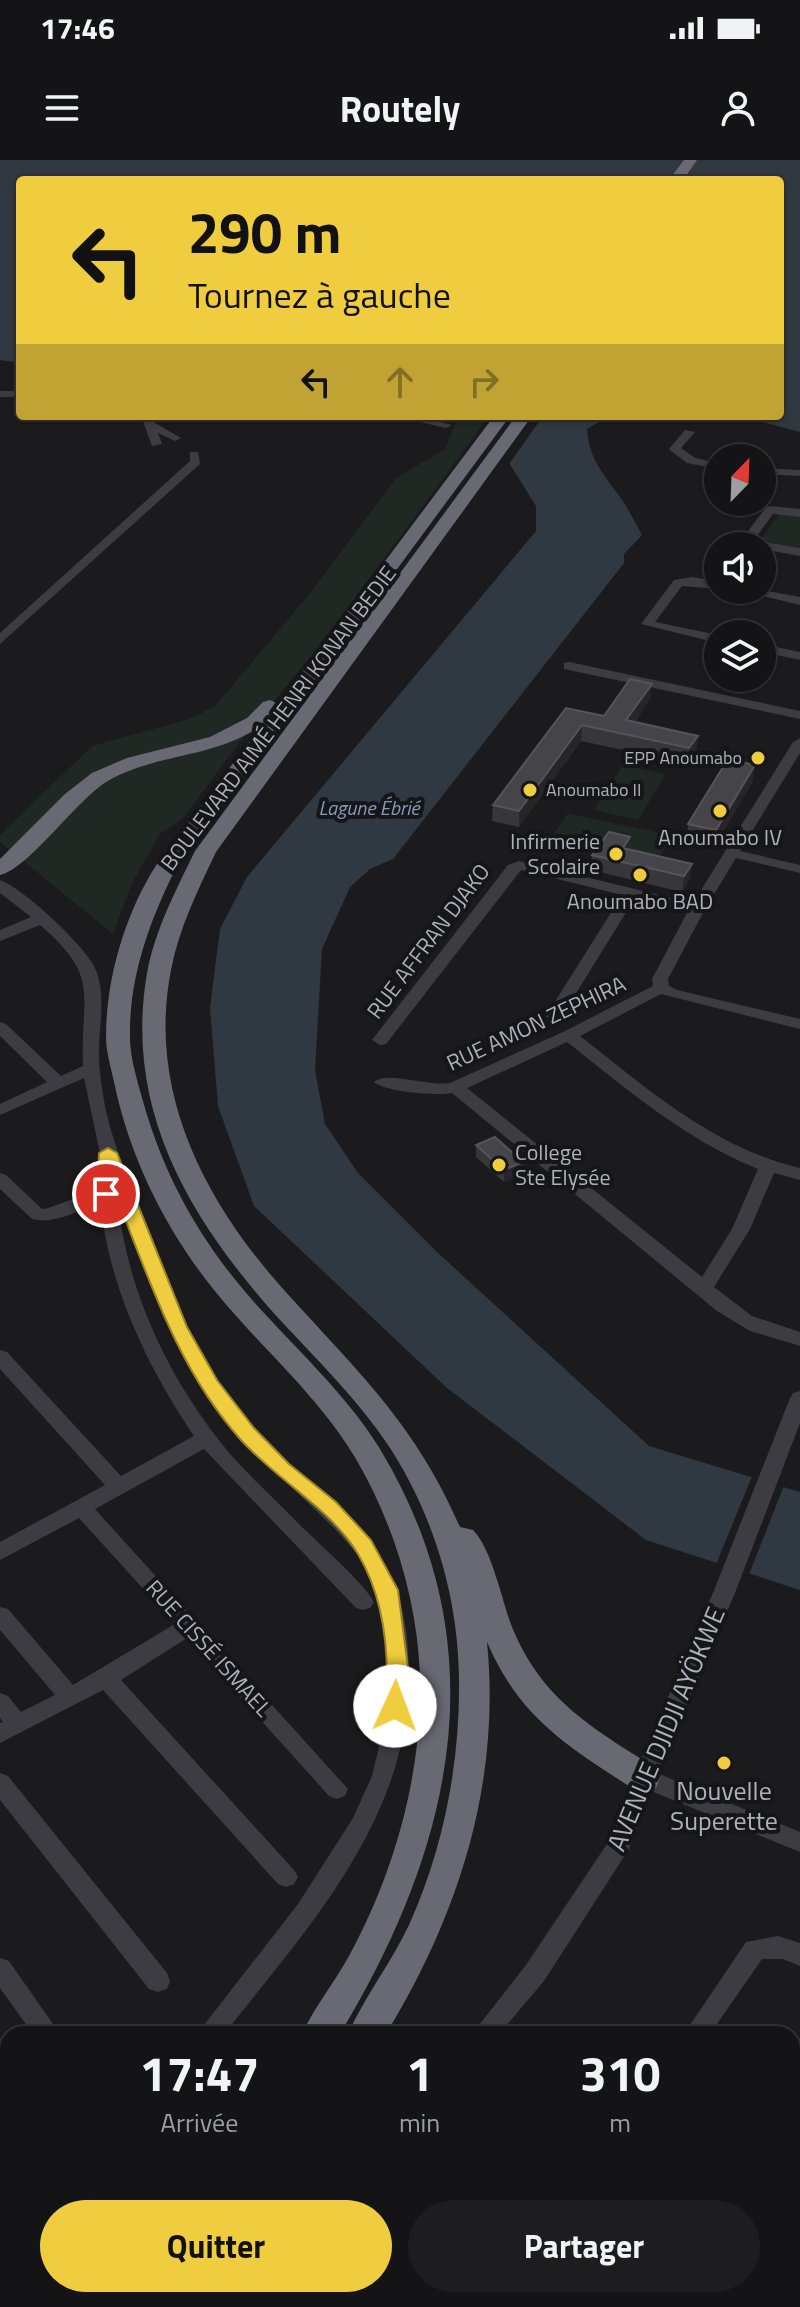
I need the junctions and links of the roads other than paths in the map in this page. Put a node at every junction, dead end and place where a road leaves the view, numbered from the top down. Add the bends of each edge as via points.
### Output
1 (420, 420) edge
2 (500, 420) edge
3 (520, 420) edge
4 (150, 421) edge
5 (446, 425) dead end
6 (689, 432) dead end
7 (175, 438) dead end
8 (156, 444) dead end
9 (194, 454) dead end
10 (704, 463) edge
11 (776, 472) edge
12 (800, 473) edge
13 (463, 484) junction
14 (800, 513) edge
15 (753, 532) edge
16 (776, 549) edge
17 (800, 552) edge
18 (704, 583) edge
19 (776, 596) edge
20 (800, 601) edge
21 (704, 636) edge
22 (0, 640) edge
23 (333, 644) junction
24 (776, 651) edge
25 (800, 656) edge
26 (569, 666) dead end
27 (800, 715) edge
28 (800, 742) edge
29 (731, 853) junction
30 (0, 869) edge
31 (800, 869) edge
32 (0, 885) edge
33 (631, 893) junction
34 (697, 909) junction
35 (40, 919) junction
36 (0, 936) edge
37 (661, 988) junction
38 (554, 1016) dead end
39 (800, 1024) edge
40 (0, 1027) edge
41 (569, 1035) junction
42 (380, 1040) dead end
43 (91, 1069) junction
44 (382, 1082) dead end
45 (59, 1084) junction
46 (455, 1087) junction
47 (0, 1110) edge
48 (108, 1153) junction
49 (767, 1169) junction
50 (800, 1174) edge
51 (0, 1179) edge
52 (106, 1194) junction
53 (704, 1288) junction
54 (800, 1339) edge
55 (0, 1357) edge
56 (800, 1398) edge
57 (207, 1438) junction
58 (118, 1486) junction
59 (81, 1507) junction
60 (441, 1520) junction
61 (3, 1546) edge
62 (363, 1602) dead end
63 (0, 1615) edge
64 (189, 1626) junction
65 (106, 1678) junction
66 (70, 1697) junction
67 (0, 1702) edge
68 (9, 1729) edge
69 (644, 1778) junction
70 (0, 1783) edge
71 (337, 1789) dead end
72 (800, 1842) edge
73 (286, 1877) dead end
74 (800, 1955) edge
75 (0, 1969) edge
76 (158, 1981) dead end
77 (226, 2024) edge
78 (42, 2026) edge
79 (325, 2026) edge
80 (371, 2026) edge
81 (491, 2026) edge
82 (702, 2026) edge

1 - 5 street
2 - 13 highway, BOULEVARD AIMÉ HENRI KONAN BEDIE
3 - 13 highway, BOULEVARD AIMÉ HENRI KONAN BEDIE
4 - 7 street
4 - 8 street
6 - 10 street via 675,449
9 - 22 street via 196,462
11 - 12 street
13 - 23 highway, BOULEVARD AIMÉ HENRI KONAN BEDIE
13 - 60 highway, BOULEVARD AIMÉ HENRI KONAN BEDIE via 206,851 170,927 153,1013 154,1068 164,1108 173,1141 206,1209 273,1295 373,1404 424,1482
14 - 15 street via 770,510
16 - 17 street
18 - 21 street via 678,583 647,624
19 - 20 street
23 - 30 highway via 247,729 212,746 131,764 101,777
23 - 79 highway, BOULEVARD AIMÉ HENRI KONAN BEDIE via 155,887 128,958 118,1038 142,1147 176,1218 244,1308 342,1417 389,1491 419,1563 435,1672 432,1766 421,1822 374,1946
24 - 25 street
26 - 27 street
28 - 29 street
29 - 31 street
29 - 34 street
32 - 35 street
33 - 34 street, RUE AFFRAN DJAKO
33 - 38 street
33 - 42 street, RUE AFFRAN DJAKO via 519,865 513,868
34 - 37 street via 660,979
35 - 36 street
35 - 43 street via 89,973
37 - 39 street
37 - 41 street, RUE AMON ZEPHIRA
40 - 45 street
41 - 46 street, RUE AMON ZEPHIRA
41 - 49 street via 707,1137
43 - 45 street
43 - 48 street
44 - 46 street, RUE AMON ZEPHIRA via 440,1090
45 - 47 street
46 - 53 street
48 - 52 street
48 - 77 street via 177,1327 210,1385 247,1433 364,1545 388,1590 398,1676 393,1736 369,1811 297,1928
49 - 50 street
49 - 53 street via 741,1229
51 - 52 street via 38,1215
52 - 57 street via 118,1265 140,1321
53 - 54 street via 726,1312
55 - 58 street
56 - 69 street, AVENUE DJIDJI AYÖKWE
57 - 58 street
57 - 62 street
58 - 59 street
59 - 61 street
59 - 64 street, RUE CISSÉ ISMAEL
60 - 69 highway via 467,1543 500,1634 542,1705 581,1738
60 - 80 highway, BOULEVARD AIMÉ HENRI KONAN BEDIE via 456,1556 473,1659 470,1771 459,1831 411,1962
63 - 66 street
64 - 65 street
64 - 71 street, RUE CISSÉ ISMAEL
65 - 66 street
65 - 73 street
66 - 68 street
67 - 68 street
69 - 72 street
69 - 81 street, AVENUE DJIDJI AYÖKWE via 621,1842 535,1973
70 - 76 street
74 - 82 street via 771,1946 755,1950
75 - 78 street

